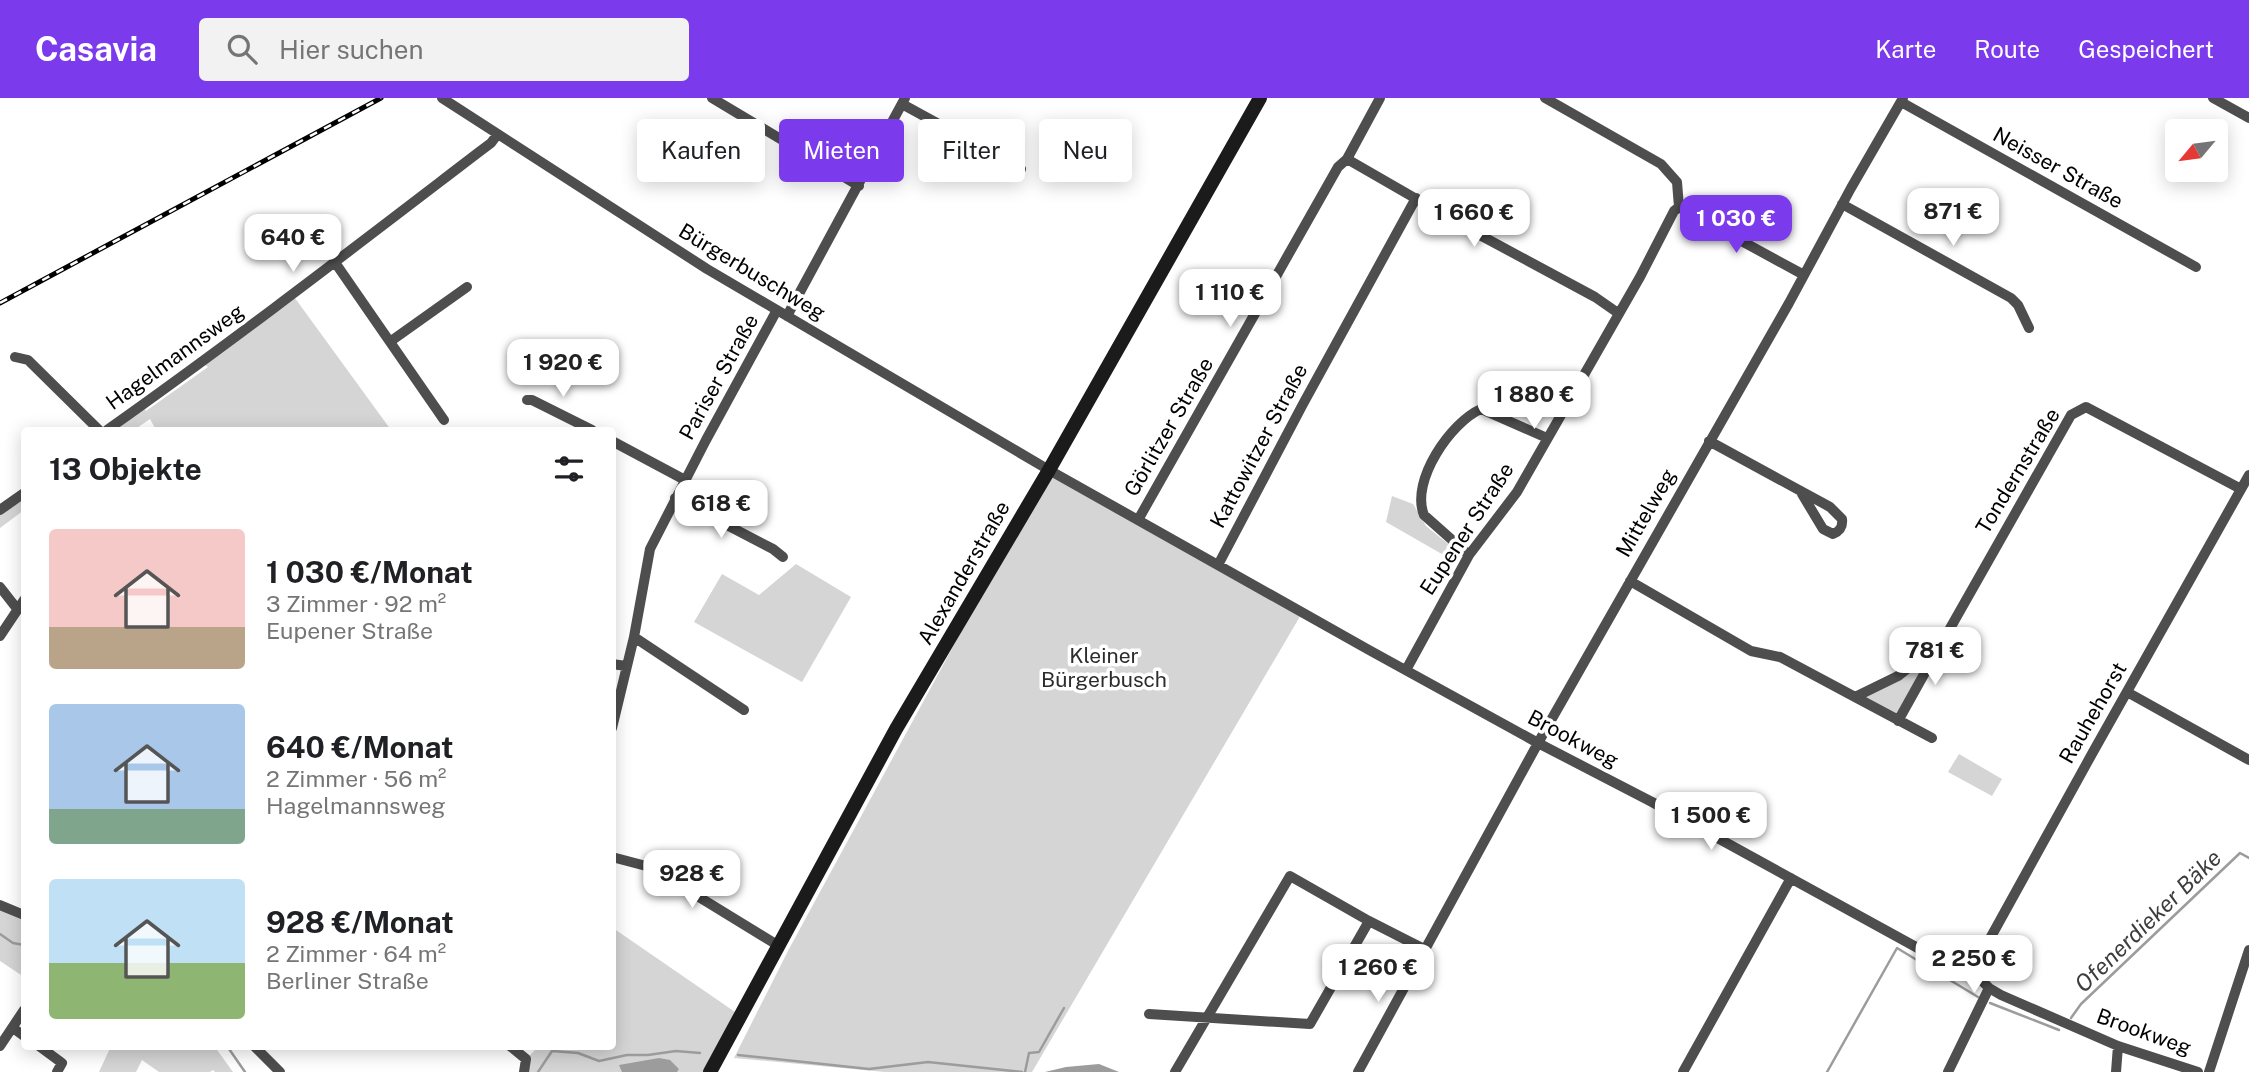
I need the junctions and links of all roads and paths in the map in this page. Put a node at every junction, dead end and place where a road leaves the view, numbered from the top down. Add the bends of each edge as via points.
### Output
1 (442, 98) edge
2 (712, 98) edge
3 (1260, 98) edge
4 (1380, 98) edge
5 (1545, 98) edge
6 (2213, 98) edge
7 (1902, 100) edge
8 (904, 101) edge
9 (2249, 118) edge
10 (935, 119) edge
11 (497, 135) junction
12 (1348, 159) junction
13 (859, 186) junction
14 (1416, 198) junction
15 (1842, 204) junction
16 (1679, 207) junction
17 (334, 261) junction
18 (2196, 267) dead end
19 (1804, 275) junction
20 (467, 287) dead end
21 (777, 310) junction
22 (1618, 313) junction
23 (787, 316) junction
24 (2029, 328) dead end
25 (391, 341) junction
26 (15, 357) dead end
27 (527, 400) dead end
28 (443, 420) dead end
29 (96, 427) edge
30 (111, 427) edge
31 (586, 427) edge
32 (1547, 438) junction
33 (1709, 441) junction
34 (616, 443) edge
35 (1049, 470) junction
36 (2249, 475) edge
37 (685, 480) junction
38 (2241, 489) junction
39 (1802, 494) dead end
40 (21, 495) edge
41 (675, 498) junction
42 (0, 510) edge
43 (1138, 520) junction
44 (1469, 555) junction
45 (783, 557) dead end
46 (1217, 565) junction
47 (1630, 581) junction
48 (0, 587) edge
49 (21, 605) edge
50 (18, 610) junction
51 (0, 636) edge
52 (634, 637) junction
53 (1944, 639) junction
54 (616, 665) edge
55 (626, 666) junction
56 (1406, 670) junction
57 (2127, 692) junction
58 (1855, 697) junction
59 (616, 710) edge
60 (744, 710) dead end
61 (1898, 721) junction
62 (1932, 738) dead end
63 (1538, 743) junction
64 (2249, 760) edge
65 (616, 858) edge
66 (1791, 878) junction
67 (0, 905) edge
68 (21, 914) edge
69 (1369, 921) junction
70 (779, 946) junction
71 (1424, 949) junction
72 (2249, 950) edge
73 (1970, 968) junction
74 (1989, 988) junction
75 (1149, 1014) dead end
76 (21, 1015) edge
77 (1206, 1018) junction
78 (13, 1028) junction
79 (21, 1034) edge
80 (0, 1046) edge
81 (2118, 1046) junction
82 (44, 1050) edge
83 (258, 1050) edge
84 (515, 1050) edge
85 (57, 1072) edge
86 (280, 1072) edge
87 (524, 1072) edge
88 (710, 1072) edge
89 (1175, 1072) edge
90 (1358, 1072) edge
91 (1683, 1072) edge
92 (1948, 1072) edge
93 (2116, 1072) edge
94 (2198, 1072) edge
95 (2209, 1072) edge

1 - 11 street, Bürgerbuschweg
2 - 13 street
3 - 35 main road, Alexanderstraße
4 - 12 street, Görlitzer Straße
5 - 16 street via 1661,164 1677,182
6 - 9 street
7 - 15 street, Mittelweg
7 - 18 street, Neisser Straße
8 - 10 street
8 - 13 street
11 - 17 street, Hagelmannsweg
11 - 21 street, Bürgerbuschweg
12 - 14 street
12 - 43 street, Görlitzer Straße via 1338,167
13 - 23 street
14 - 22 street
14 - 46 street, Kattowitzer Straße
15 - 19 street, Mittelweg
15 - 24 street via 2011,298
16 - 19 street
16 - 22 street, Eupener Straße
17 - 25 street
17 - 30 street, Hagelmannsweg
19 - 33 street, Mittelweg
20 - 25 street
21 - 23 street, Bürgerbuschweg
21 - 37 street, Pariser Straße
22 - 32 street, Eupener Straße
23 - 35 street, Bürgerbuschweg
25 - 28 street
26 - 29 street via 28,360
27 - 31 street
32 - 44 street, Eupener Straße via 1517,492
32 - 44 street via 1481,409 1464,419 1433,460 1421,487 1421,508
33 - 39 street
33 - 47 street, Mittelweg
34 - 37 street
35 - 43 street, Brookweg
35 - 70 main road, Alexanderstraße via 889,741
36 - 38 street, Rauhehorst
37 - 41 street, Pariser Straße
38 - 53 street, Tondernstraße via 2086,407 2077,410
38 - 57 street, Rauhehorst
40 - 42 street
41 - 45 street
41 - 52 street, Pariser Straße via 650,550
43 - 46 street, Brookweg
44 - 56 street, Eupener Straße
46 - 56 street, Brookweg
47 - 58 street via 1751,651 1780,657
47 - 63 street, Mittelweg
48 - 50 street
49 - 50 street
50 - 51 street
52 - 55 street, Pariser Straße
52 - 60 street
53 - 58 street, Tondernstraße via 1898,676
53 - 61 street, Tondernstraße
54 - 55 street
55 - 59 street, Pariser Straße
56 - 63 street, Brookweg
57 - 64 street
57 - 73 street, Rauhehorst
58 - 61 street
61 - 62 street
63 - 66 street, Brookweg
63 - 71 street, Mittelweg
65 - 70 street via 650,867
66 - 73 street, Brookweg via 1956,969
66 - 91 street
67 - 68 street
69 - 71 street
69 - 77 street via 1310,1024
69 - 77 street via 1290,876
70 - 88 main road, Alexanderstraße
71 - 90 street, Mittelweg
72 - 95 street
73 - 74 street, Brookweg
74 - 81 street, Brookweg
74 - 92 street
75 - 77 street
76 - 78 street
77 - 89 street
78 - 79 street
78 - 80 street
81 - 93 street
81 - 94 street, Brookweg
82 - 85 street via 62,1063
83 - 86 street
84 - 87 street via 526,1059

